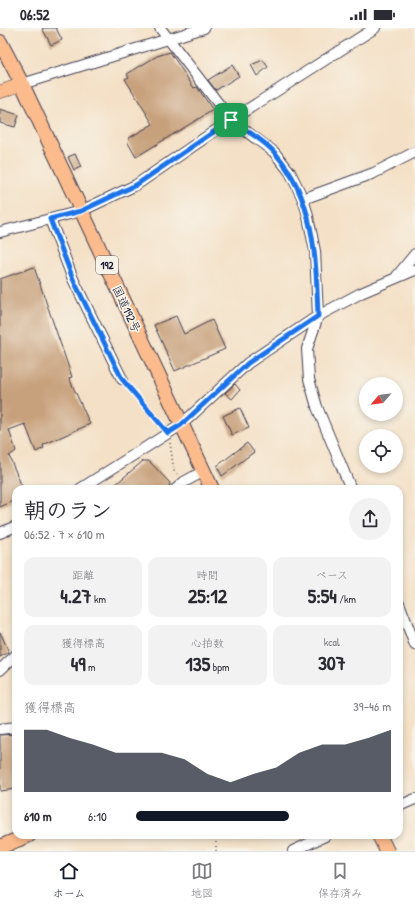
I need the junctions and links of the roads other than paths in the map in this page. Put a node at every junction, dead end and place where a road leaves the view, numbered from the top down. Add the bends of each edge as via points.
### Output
1 (160, 28) edge
2 (204, 28) edge
3 (374, 28) edge
4 (168, 39) junction
5 (0, 42) edge
6 (22, 84) junction
7 (0, 92) edge
8 (231, 120) junction
9 (415, 152) edge
10 (303, 200) junction
11 (81, 211) junction
12 (50, 219) junction
13 (0, 232) edge
14 (415, 254) edge
15 (415, 270) edge
16 (396, 278) junction
17 (318, 316) junction
18 (122, 379) road end
19 (181, 425) junction
20 (204, 471) junction
21 (86, 485) edge
22 (181, 485) edge
23 (210, 485) edge
24 (349, 485) edge
25 (12, 528) edge
26 (0, 533) edge
27 (403, 614) edge
28 (415, 646) edge
29 (12, 659) edge
30 (0, 670) edge
31 (12, 728) edge
32 (0, 729) edge
33 (415, 799) edge
34 (403, 804) edge
35 (19, 839) edge
36 (318, 839) edge
37 (381, 839) edge
38 (0, 847) edge
39 (293, 851) edge
40 (387, 851) edge

1 - 4 street
2 - 4 street
3 - 8 street
4 - 6 street
4 - 8 street
5 - 6 highway, 国道192号 / 192
6 - 7 main road
6 - 11 highway, 国道192号 / 192
8 - 10 street via 274,152 290,172
8 - 11 street via 136,185
9 - 10 street via 374,173
10 - 17 street via 315,251
11 - 12 street
11 - 19 highway, 国道192号 / 192
12 - 13 street
12 - 18 street via 73,279
14 - 16 street
15 - 16 street
16 - 17 street
17 - 19 street via 248,363
17 - 24 street via 307,349 310,380 317,407
19 - 20 highway, 国道192号 / 192
19 - 21 street
20 - 22 street
20 - 23 highway, 国道192号 / 192
25 - 26 street
27 - 28 street
29 - 30 street
31 - 32 street
33 - 34 street
35 - 38 highway
36 - 39 street
37 - 40 highway

